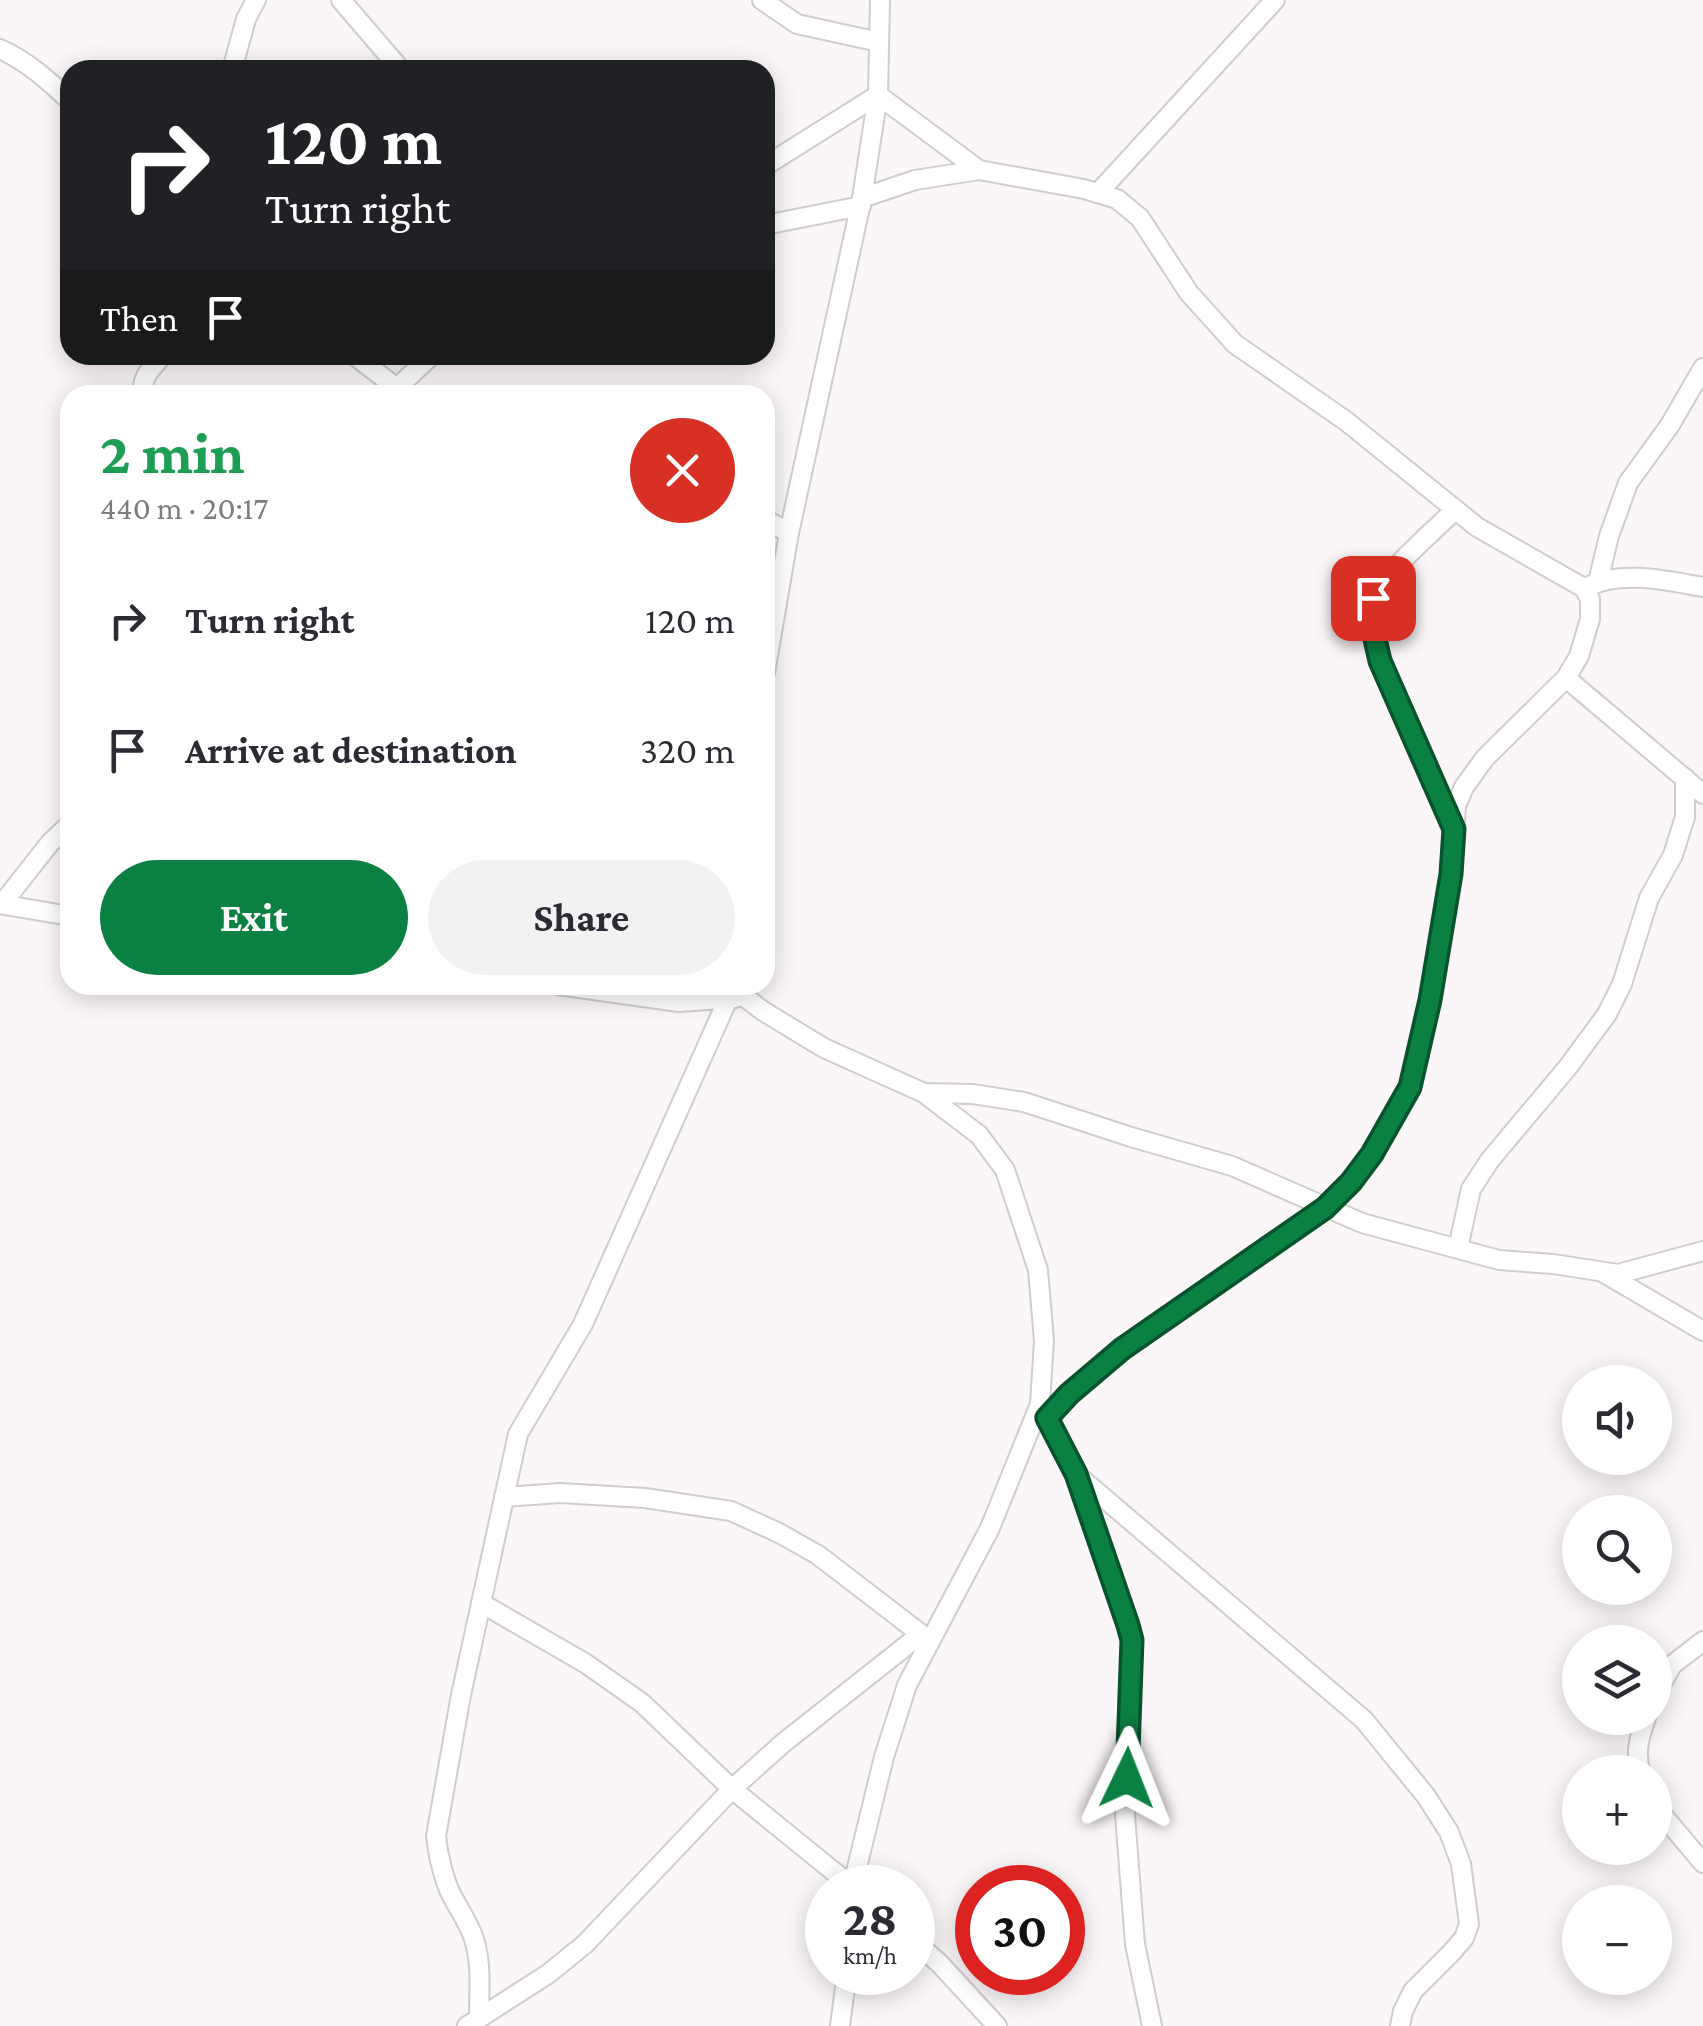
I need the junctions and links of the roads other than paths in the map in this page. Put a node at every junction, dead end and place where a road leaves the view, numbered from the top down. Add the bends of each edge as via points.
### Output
1 (256, 0) edge
2 (341, 0) edge
3 (762, 0) edge
4 (880, 0) edge
5 (1275, 0) edge
6 (879, 42) junction
7 (0, 49) edge
8 (235, 60) edge
9 (392, 60) edge
10 (60, 92) edge
11 (878, 94) junction
12 (775, 160) edge
13 (979, 170) junction
14 (1098, 193) junction
15 (861, 202) junction
16 (775, 223) edge
17 (366, 365) edge
18 (423, 365) edge
19 (1703, 368) edge
20 (389, 385) edge
21 (404, 385) edge
22 (1456, 510) junction
23 (775, 525) edge
24 (789, 533) junction
25 (1591, 585) junction
26 (1703, 587) edge
27 (775, 615) edge
28 (1566, 678) junction
29 (1684, 778) junction
30 (1703, 794) edge
31 (1454, 829) junction
32 (60, 834) edge
33 (1, 904) edge
34 (60, 914) edge
35 (629, 995) edge
36 (730, 995) edge
37 (738, 995) edge
38 (739, 995) edge
39 (924, 1093) junction
40 (1325, 1208) junction
41 (1458, 1248) junction
42 (1703, 1251) edge
43 (1603, 1273) junction
44 (1703, 1331) edge
45 (1044, 1411) junction
46 (1076, 1474) junction
47 (504, 1497) junction
48 (480, 1603) junction
49 (926, 1638) junction
50 (1703, 1641) edge
51 (1672, 1664) edge
52 (732, 1789) junction
53 (1672, 1826) edge
54 (1703, 1863) edge
55 (826, 1865) edge
56 (858, 1865) edge
57 (935, 1960) edge
58 (844, 1995) edge
59 (473, 2022) edge
60 (840, 2026) edge
61 (996, 2026) edge
62 (1152, 2026) edge
63 (1400, 2026) edge

1 - 8 street
2 - 9 street
3 - 6 street via 797,24
4 - 6 street
5 - 14 street
6 - 11 street
7 - 10 street
11 - 12 street
11 - 13 street
11 - 15 street
13 - 14 street
13 - 15 street via 914,180
14 - 22 street via 1140,218 1189,294 1235,344 1346,421
15 - 16 street
15 - 24 street
17 - 20 street
18 - 21 street
19 - 25 street via 1628,483
22 - 25 street
22 - 31 street via 1392,573 1373,598 1370,617 1380,661
23 - 24 street
24 - 27 street
25 - 26 street via 1617,579
25 - 28 street via 1590,619
28 - 29 street
28 - 31 street via 1475,773 1456,806
29 - 30 street
29 - 41 street via 1685,818 1649,898 1622,984 1588,1041 1471,1188
31 - 40 street via 1430,1000 1410,1087 1372,1154
32 - 33 street
33 - 34 street
35 - 36 street via 678,1002
37 - 47 street via 582,1324 518,1434
38 - 39 street via 824,1048
39 - 40 street via 1024,1102 1232,1166
39 - 45 street via 979,1135 1005,1170 1038,1270
40 - 41 street
40 - 45 street
41 - 43 street
42 - 43 street
43 - 44 street
45 - 46 street
45 - 49 street via 990,1528
46 - 62 street via 1132,1640 1126,1814 1135,1944
46 - 63 street via 1364,1720 1449,1832 1469,1924 1464,1938 1413,1991
47 - 48 street
47 - 49 street via 644,1498 731,1511 818,1555
48 - 52 street via 630,1694
48 - 59 street via 436,1836 450,1892 475,1943
49 - 52 street
49 - 56 street via 884,1757
50 - 51 street
52 - 55 street
52 - 59 street via 585,1944
53 - 54 street
57 - 61 street
58 - 60 street

